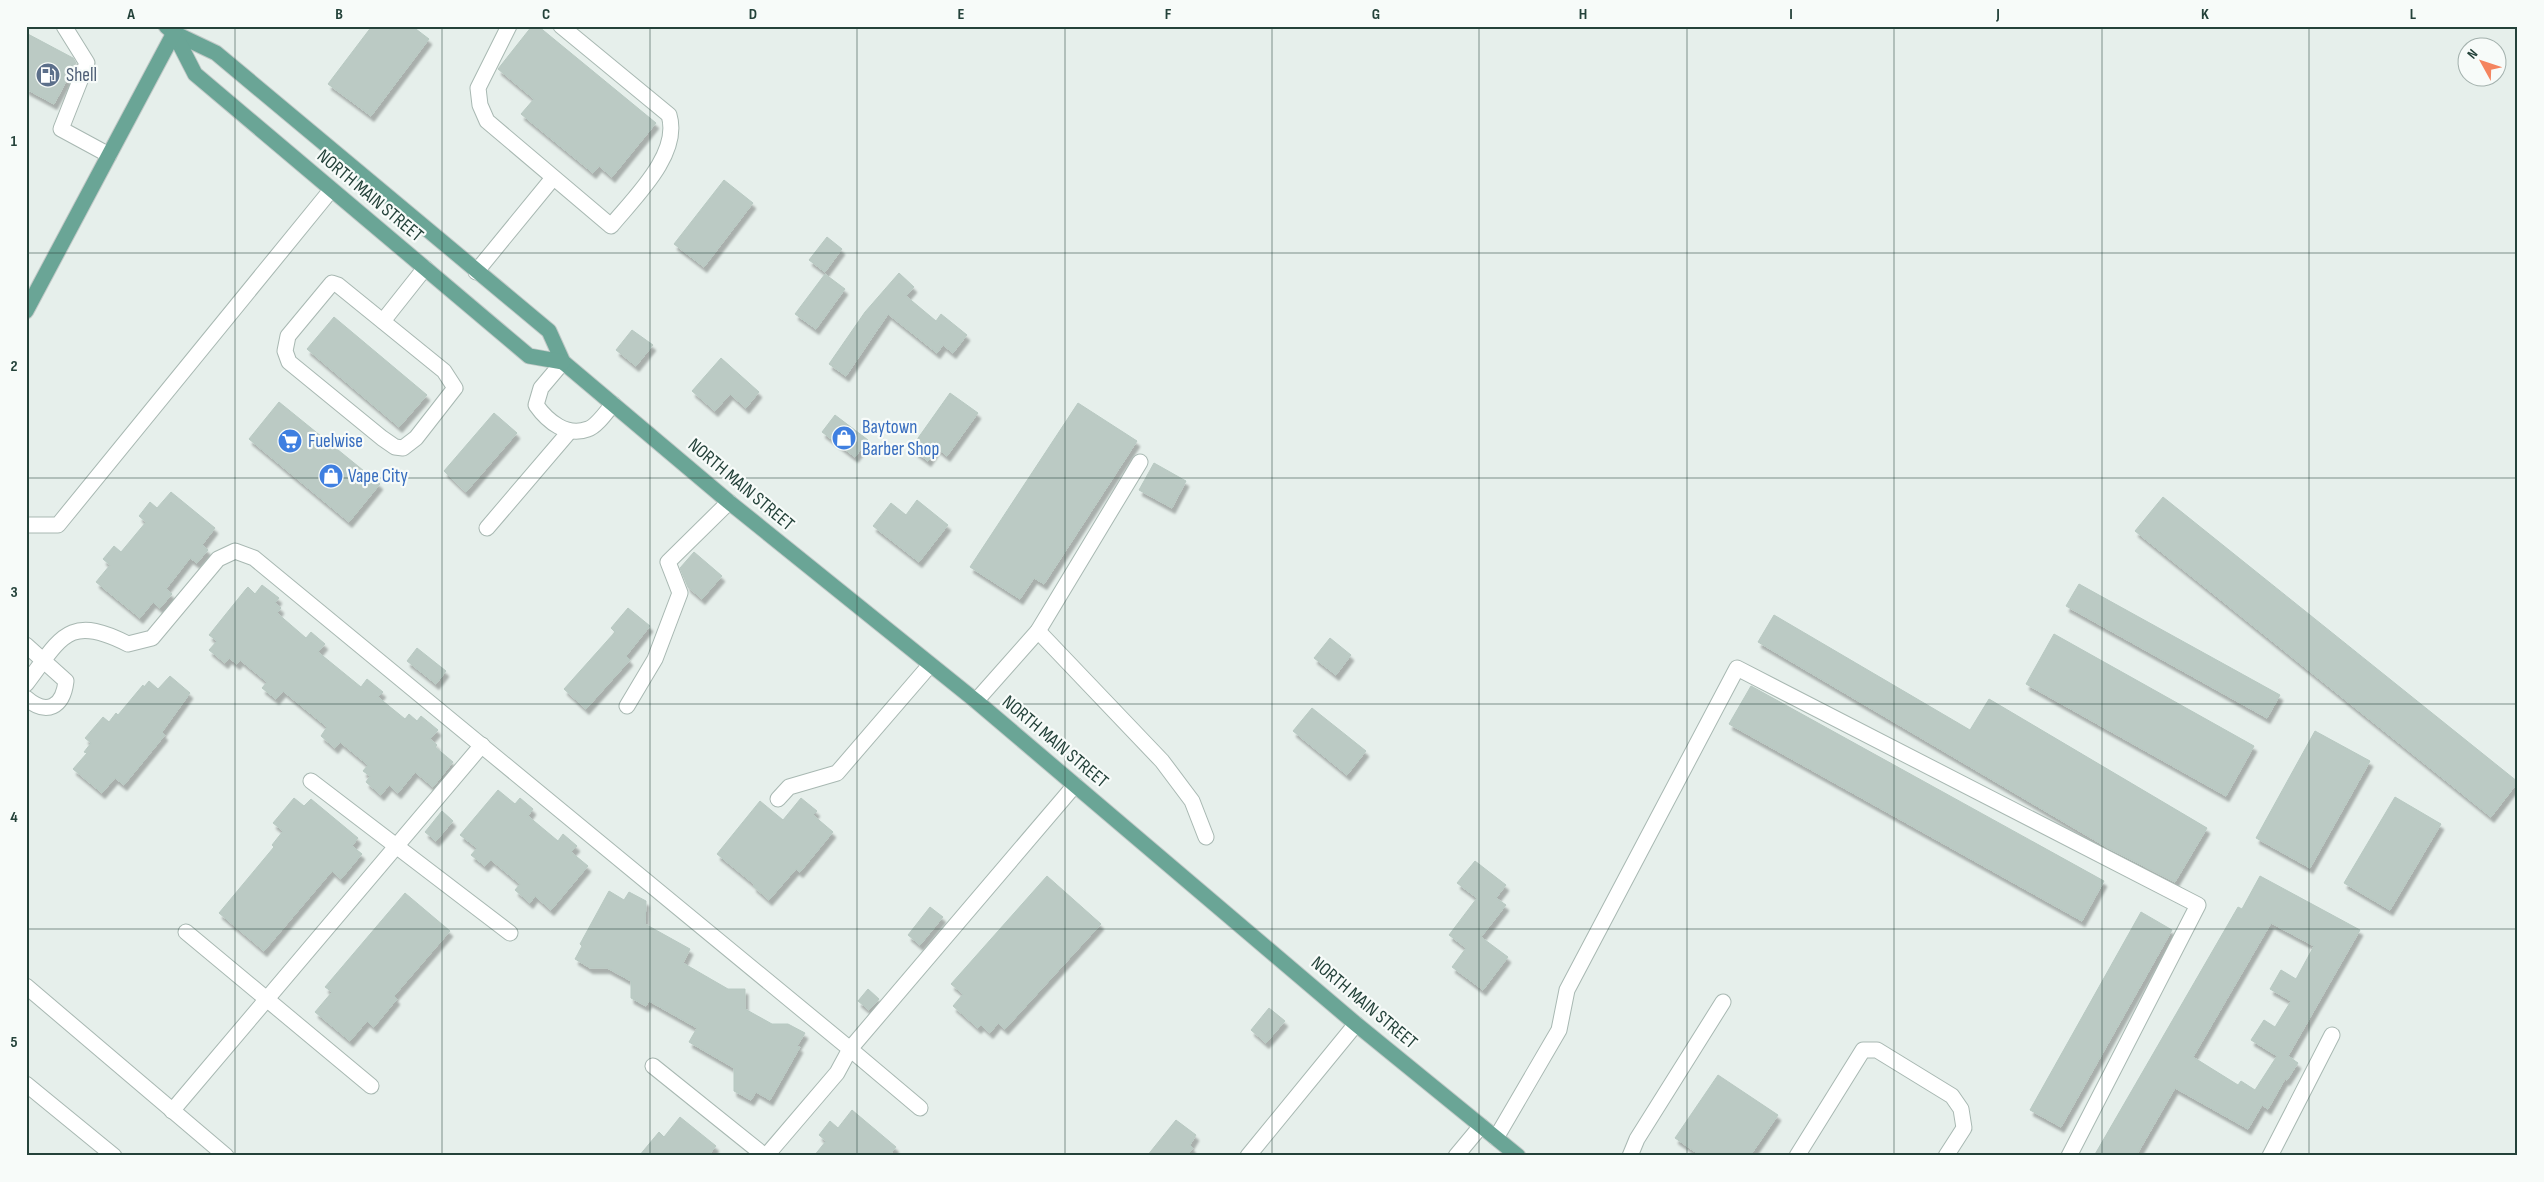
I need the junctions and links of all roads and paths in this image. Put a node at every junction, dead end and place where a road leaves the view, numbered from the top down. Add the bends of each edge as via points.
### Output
1 (64, 26) edge
2 (509, 26) edge
3 (561, 26) edge
4 (173, 28) edge
5 (109, 155) junction
6 (553, 178) junction
7 (331, 190) junction
8 (425, 268) junction
9 (476, 272) junction
10 (26, 311) edge
11 (383, 320) junction
12 (563, 362) junction
13 (613, 404) junction
14 (569, 432) junction
15 (1140, 462) dead end
16 (729, 502) junction
17 (26, 525) edge
18 (487, 528) dead end
19 (1038, 631) junction
20 (26, 645) edge
21 (44, 660) junction
22 (930, 665) junction
23 (26, 684) edge
24 (26, 698) edge
25 (976, 701) junction
26 (628, 706) dead end
27 (482, 745) junction
28 (311, 780) dead end
29 (1074, 785) junction
30 (778, 799) dead end
31 (1206, 837) dead end
32 (397, 845) junction
33 (186, 932) dead end
34 (510, 933) dead end
35 (26, 986) edge
36 (267, 999) junction
37 (1723, 1002) dead end
38 (1356, 1024) junction
39 (2332, 1035) dead end
40 (850, 1049) junction
41 (653, 1066) dead end
42 (26, 1084) edge
43 (370, 1086) dead end
44 (920, 1108) dead end
45 (172, 1110) junction
46 (1481, 1126) junction
47 (1496, 1138) junction
48 (114, 1156) edge
49 (226, 1156) edge
50 (765, 1156) edge
51 (1248, 1156) edge
52 (1456, 1156) edge
53 (1518, 1156) edge
54 (1630, 1156) edge
55 (1797, 1156) edge
56 (1946, 1156) edge
57 (2069, 1156) edge
58 (2270, 1156) edge

1 - 5 street via 86,63 61,129
2 - 6 street via 478,88 480,105 487,121
3 - 6 street via 669,115 673,128 669,148 611,226
4 - 5 main road
4 - 7 main road, NORTH MAIN STREET via 195,74
4 - 9 main road, NORTH MAIN STREET via 216,53
5 - 10 main road
6 - 9 street
7 - 8 main road, NORTH MAIN STREET
7 - 17 street via 58,525
8 - 11 street
8 - 12 main road, NORTH MAIN STREET via 529,356
9 - 12 main road, NORTH MAIN STREET via 549,330
11 - 11 street via 332,283 288,336 285,351 289,362 382,438 403,448 416,438 455,388 444,371
12 - 13 main road, NORTH MAIN STREET
12 - 14 street via 541,388 536,405 546,419
13 - 14 street via 590,429
13 - 16 main road, NORTH MAIN STREET
14 - 18 street
15 - 19 street
16 - 22 main road, NORTH MAIN STREET
16 - 26 street via 668,562 680,593 654,659
19 - 25 street
19 - 31 street via 1162,761 1192,801
20 - 21 street
21 - 23 street
21 - 24 street via 66,681 64,695 57,704 46,708 35,706
21 - 27 street via 61,639 85,629 107,633 128,644 152,638 218,559 234,551 254,558
22 - 25 main road, NORTH MAIN STREET
22 - 30 street via 837,773 789,787
25 - 29 main road, NORTH MAIN STREET
27 - 32 street
27 - 40 street
28 - 32 street
29 - 38 main road, NORTH MAIN STREET
29 - 40 street
32 - 34 street
32 - 36 street
33 - 36 street
35 - 45 street
36 - 43 street
36 - 45 street
37 - 54 street via 1637,1139
38 - 46 main road, NORTH MAIN STREET
38 - 51 street
39 - 58 street
40 - 44 street
40 - 50 street via 837,1073
41 - 50 street
42 - 48 street
45 - 49 street
46 - 47 main road, NORTH MAIN STREET
46 - 52 street
47 - 53 main road, NORTH MAIN STREET
47 - 57 street via 1560,1030 1567,990 1737,668 2198,905
55 - 56 street via 1864,1050 1877,1050 1952,1096 1960,1109 1964,1128

